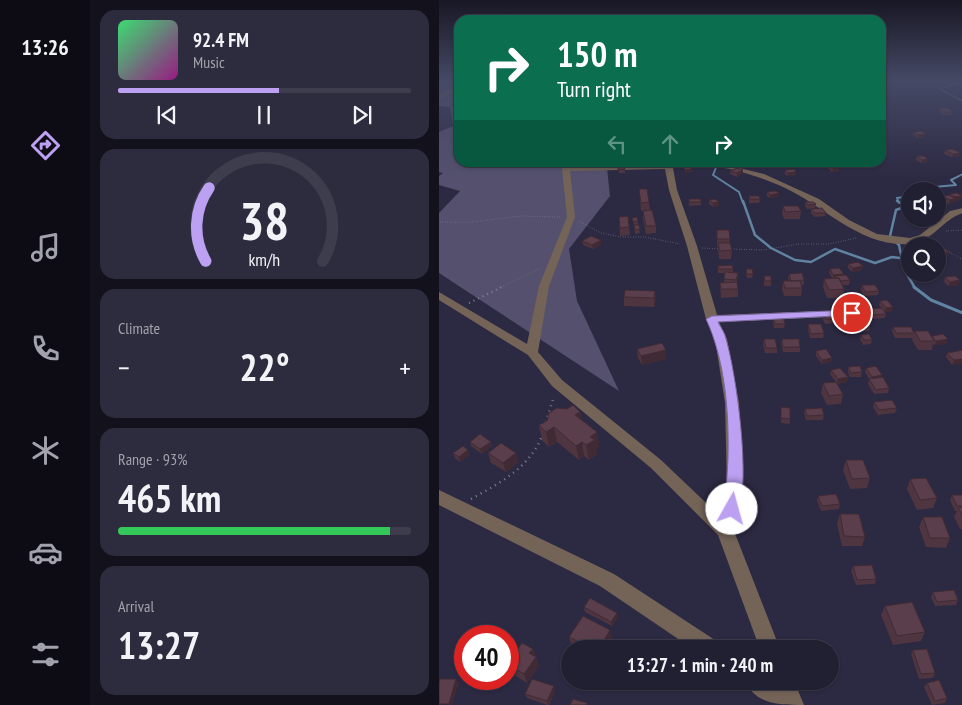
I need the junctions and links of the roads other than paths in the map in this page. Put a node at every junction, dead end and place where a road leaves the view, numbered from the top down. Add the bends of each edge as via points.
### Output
1 (567, 167) edge
2 (668, 167) edge
3 (727, 167) edge
4 (962, 210) edge
5 (439, 295) edge
6 (852, 313) edge
7 (712, 319) junction
8 (532, 352) junction
9 (439, 497) edge
10 (725, 531) junction
11 (697, 640) edge
12 (766, 640) edge
13 (767, 690) edge
14 (787, 690) edge
15 (786, 705) edge
16 (793, 705) edge

1 - 8 street via 571,217 544,286
2 - 7 street
3 - 4 street via 761,176 816,201 875,237 911,241 923,237 953,213
5 - 8 street
6 - 7 street
7 - 10 street via 721,338 732,403 735,488
8 - 10 street via 557,384 656,464
9 - 11 street via 607,580
10 - 12 street
13 - 15 street
14 - 16 street

